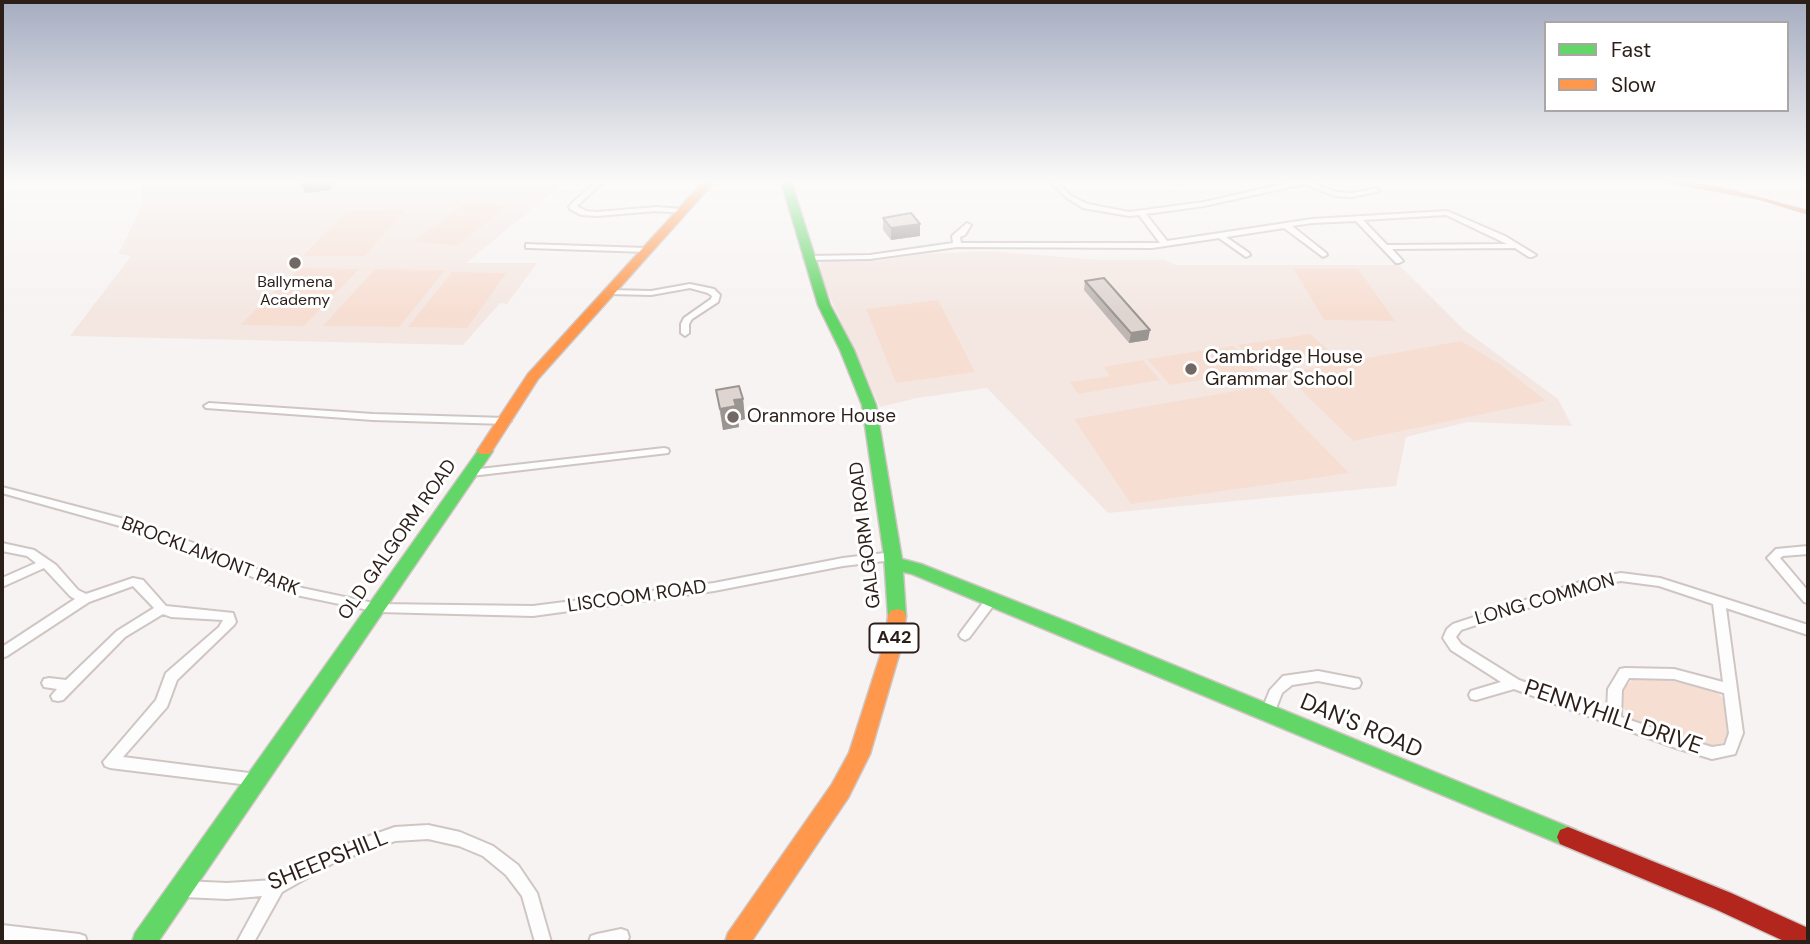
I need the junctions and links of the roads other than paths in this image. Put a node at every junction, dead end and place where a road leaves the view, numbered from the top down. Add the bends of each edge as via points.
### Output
1 (670, 225) edge
2 (799, 225) edge
3 (967, 225) dead end
4 (1149, 225) edge
5 (1292, 225) edge
6 (1364, 225) edge
7 (1472, 225) edge
8 (1287, 226) junction
9 (1222, 237) junction
10 (957, 245) junction
11 (1166, 245) junction
12 (528, 246) dead end
13 (1516, 246) junction
14 (1385, 247) junction
15 (646, 250) junction
16 (1246, 255) dead end
17 (1323, 255) dead end
18 (1532, 255) dead end
19 (808, 258) junction
20 (1399, 261) dead end
21 (610, 292) junction
22 (685, 333) dead end
23 (209, 406) dead end
24 (506, 421) junction
25 (664, 451) dead end
26 (471, 473) junction
27 (2, 490) edge
28 (2, 547) edge
29 (1808, 550) edge
30 (894, 560) junction
31 (45, 563) junction
32 (2, 583) edge
33 (85, 599) junction
34 (992, 599) junction
35 (1808, 599) edge
36 (1719, 601) junction
37 (162, 608) junction
38 (378, 608) junction
39 (1808, 630) edge
40 (965, 635) dead end
41 (1449, 638) joint
42 (2, 653) edge
43 (49, 683) dead end
44 (1354, 683) dead end
45 (1514, 684) junction
46 (68, 685) junction
47 (1729, 690) junction
48 (1476, 695) dead end
49 (58, 696) dead end
50 (1268, 712) junction
51 (1614, 719) junction
52 (257, 780) junction
53 (276, 887) junction
54 (181, 889) junction
55 (2, 933) edge
56 (621, 937) dead end
57 (1808, 940) edge
58 (79, 942) edge
59 (144, 942) edge
60 (245, 942) edge
61 (543, 942) edge
62 (597, 942) edge
63 (737, 942) edge

1 - 15 street, OLD GALGORM ROAD
2 - 19 street, GALGORM ROAD / A42
3 - 10 street via 956,236
4 - 11 street
5 - 8 street
6 - 14 street
7 - 13 street
8 - 9 street
8 - 17 street
9 - 11 street
9 - 16 street
10 - 11 street
10 - 19 street via 870,257
12 - 15 street
13 - 14 street
13 - 18 street
14 - 20 street
15 - 21 street, OLD GALGORM ROAD
19 - 30 street, GALGORM ROAD / A42 via 869,405
21 - 22 street via 651,293 690,286 711,290 715,300 688,318
21 - 24 street, OLD GALGORM ROAD via 533,377
23 - 24 street
24 - 26 street, OLD GALGORM ROAD
25 - 26 street
26 - 38 street, OLD GALGORM ROAD
27 - 38 street, BROCKLAMONT PARK via 136,527 300,592
28 - 31 street via 30,553
29 - 35 street via 1773,556
30 - 34 street, DAN'S ROAD
30 - 38 street, LISCOOM ROAD via 843,562 714,587 533,611
30 - 63 street, GALGORM ROAD / A42 via 898,604 894,641 859,754 840,792
31 - 32 street
31 - 33 street
33 - 37 street via 133,582 143,586
33 - 42 street
34 - 40 street
34 - 50 street, DAN'S ROAD
36 - 39 street, LONG COMMON
36 - 41 street, LONG COMMON via 1653,580 1604,579 1457,627
36 - 47 street, PENNYHILL DRIVE
37 - 46 street via 121,634
37 - 52 street via 229,616 230,622 171,677 162,703 110,762
38 - 52 street, OLD GALGORM ROAD
41 - 45 street, PENNYHILL DRIVE
43 - 46 street
44 - 50 street via 1318,676 1288,680 1277,690
45 - 48 street, PENNYHILL DRIVE
45 - 51 street, PENNYHILL DRIVE
46 - 49 street
47 - 51 street via 1674,674 1625,673 1615,689
47 - 51 street, PENNYHILL DRIVE via 1736,733 1730,750 1712,753
50 - 57 street, DAN'S ROAD
52 - 54 street, OLD GALGORM ROAD
53 - 54 street, SHEEPSHILL
53 - 60 street
53 - 61 street, SHEEPSHILL via 330,857 395,834 429,832 488,851 512,870 529,893
54 - 59 street, OLD GALGORM ROAD
55 - 58 street
56 - 62 street

